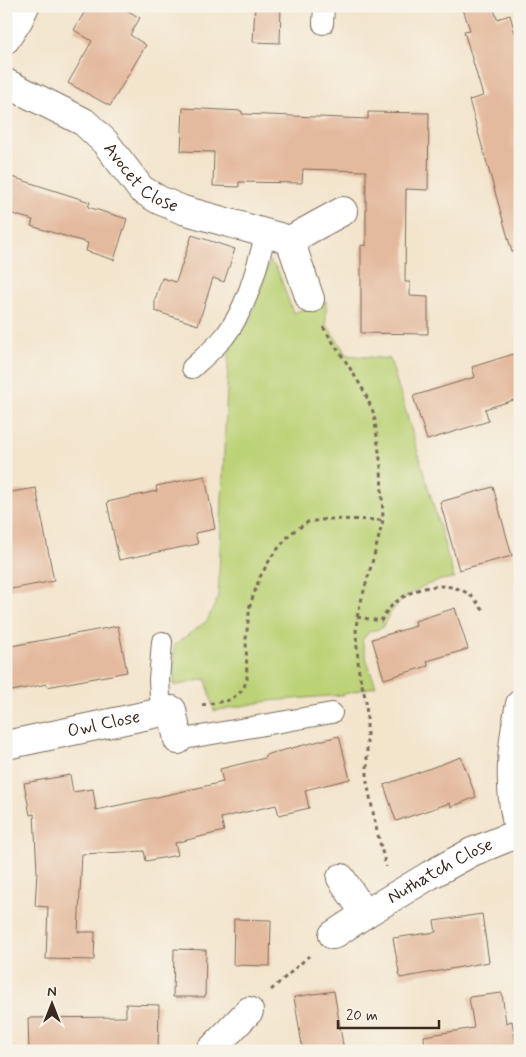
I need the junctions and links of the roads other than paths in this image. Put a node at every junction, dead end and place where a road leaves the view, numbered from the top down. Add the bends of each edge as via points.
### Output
1 (6, 83) edge
2 (343, 211) dead end
3 (278, 237) junction
4 (310, 300) road end
5 (192, 368) dead end
6 (162, 642) dead end
7 (520, 704) edge
8 (166, 711) junction
9 (332, 713) dead end
10 (178, 740) joint
11 (6, 745) edge
12 (519, 833) edge
13 (341, 878) dead end
14 (365, 914) junction
15 (334, 934) road end
16 (248, 1011) road end
17 (216, 1049) edge

1 - 3 street, Avocet Close via 84,122 105,142 141,189 159,200
2 - 3 street
3 - 4 street
3 - 5 lane via 237,318 224,337
6 - 8 lane via 160,680
7 - 12 street via 512,762 512,794
8 - 10 street
8 - 11 street, Owl Close
9 - 10 lane
12 - 14 street, Nuthatch Close via 472,852
13 - 14 street
14 - 15 street, Nuthatch Close
16 - 17 street

